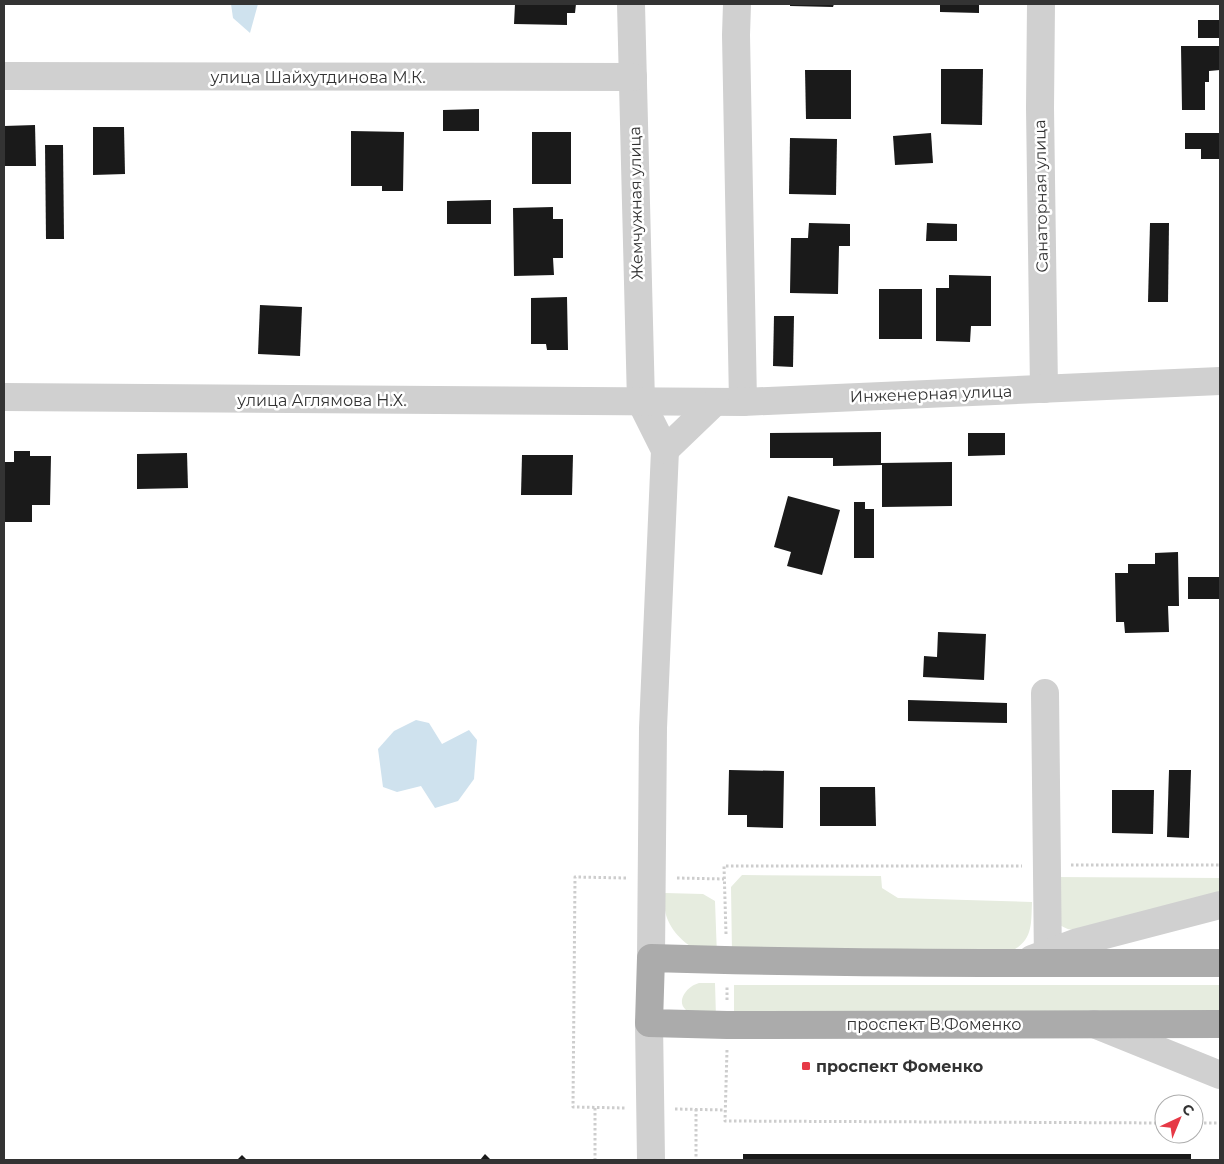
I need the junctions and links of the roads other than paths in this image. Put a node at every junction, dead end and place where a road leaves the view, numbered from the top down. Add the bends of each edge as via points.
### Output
1 (631, 4) edge
2 (737, 4) edge
3 (1041, 4) edge
4 (4, 76) edge
5 (633, 78) junction
6 (1220, 380) edge
7 (1044, 389) junction
8 (4, 397) edge
9 (641, 402) junction
10 (715, 402) junction
11 (743, 402) junction
12 (665, 450) junction
13 (1045, 693) dead end
14 (1220, 905) edge
15 (651, 958) junction
16 (1048, 958) junction
17 (1220, 963) edge
18 (649, 1023) junction
19 (1093, 1024) junction
20 (1220, 1024) edge
21 (1220, 1075) edge
22 (651, 1160) edge

1 - 5 street, Жемчужная улица
2 - 11 street
3 - 7 street, Санаторная улица
4 - 5 street, улица Шайхутдинова М.К.
5 - 9 street, Жемчужная улица
6 - 7 street, Инженерная улица
7 - 11 street, Инженерная улица
8 - 9 street, улица Аглямова Н.Х.
9 - 10 street, Инженерная улица
9 - 12 street
10 - 11 street, Инженерная улица
10 - 12 street
12 - 15 street via 653,728
13 - 16 street
14 - 16 street via 1078,942
15 - 16 main road via 1020,963
15 - 18 main road
16 - 17 main road
18 - 19 main road, проспект В.Фоменко
18 - 22 street
19 - 20 main road, проспект В.Фоменко
19 - 21 street

